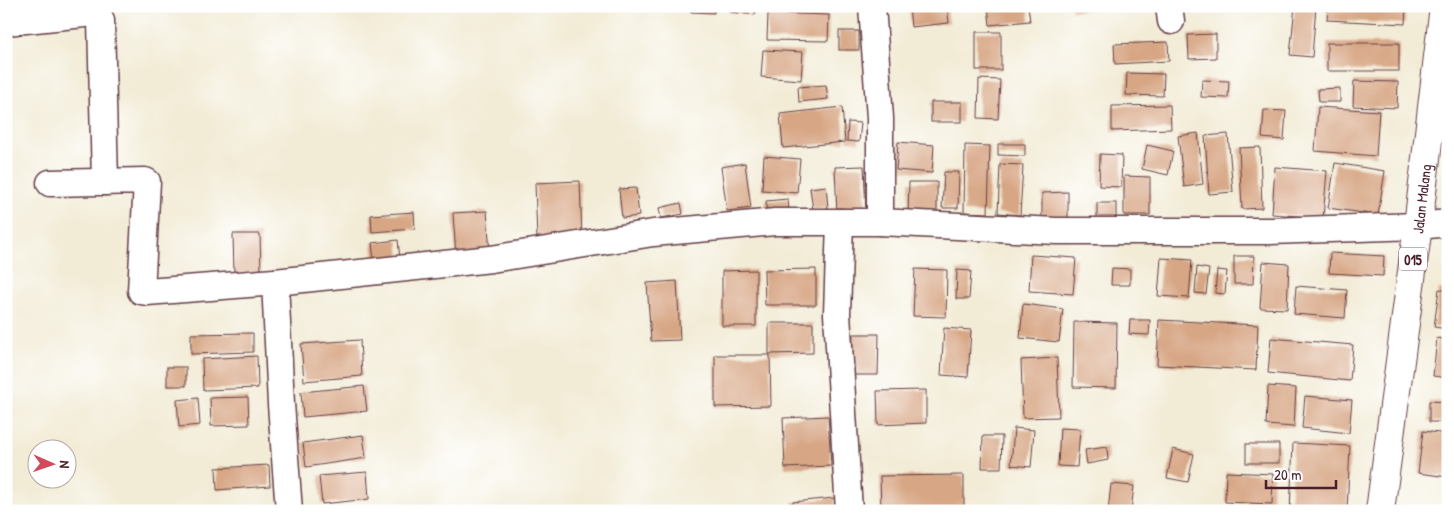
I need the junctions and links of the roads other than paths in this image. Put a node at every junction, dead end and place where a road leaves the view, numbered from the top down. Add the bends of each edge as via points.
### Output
1 (872, 6) edge
2 (1444, 6) edge
3 (6, 22) edge
4 (105, 182) junction
5 (50, 183) dead end
6 (840, 222) junction
7 (880, 222) junction
8 (1448, 223) edge
9 (1418, 226) junction
10 (275, 282) junction
11 (289, 511) edge
12 (849, 511) edge
13 (1380, 511) edge

1 - 7 street via 880,118
2 - 9 main road, Jalan Malang / 015
3 - 4 street via 94,13 101,20
4 - 5 street
4 - 10 street via 147,182 141,291
6 - 7 street
6 - 10 street via 775,222 653,233 491,259
6 - 12 street via 837,314
7 - 9 street via 1056,231 1270,231
8 - 9 street
9 - 13 main road, Jalan Malang / 015
10 - 11 street

